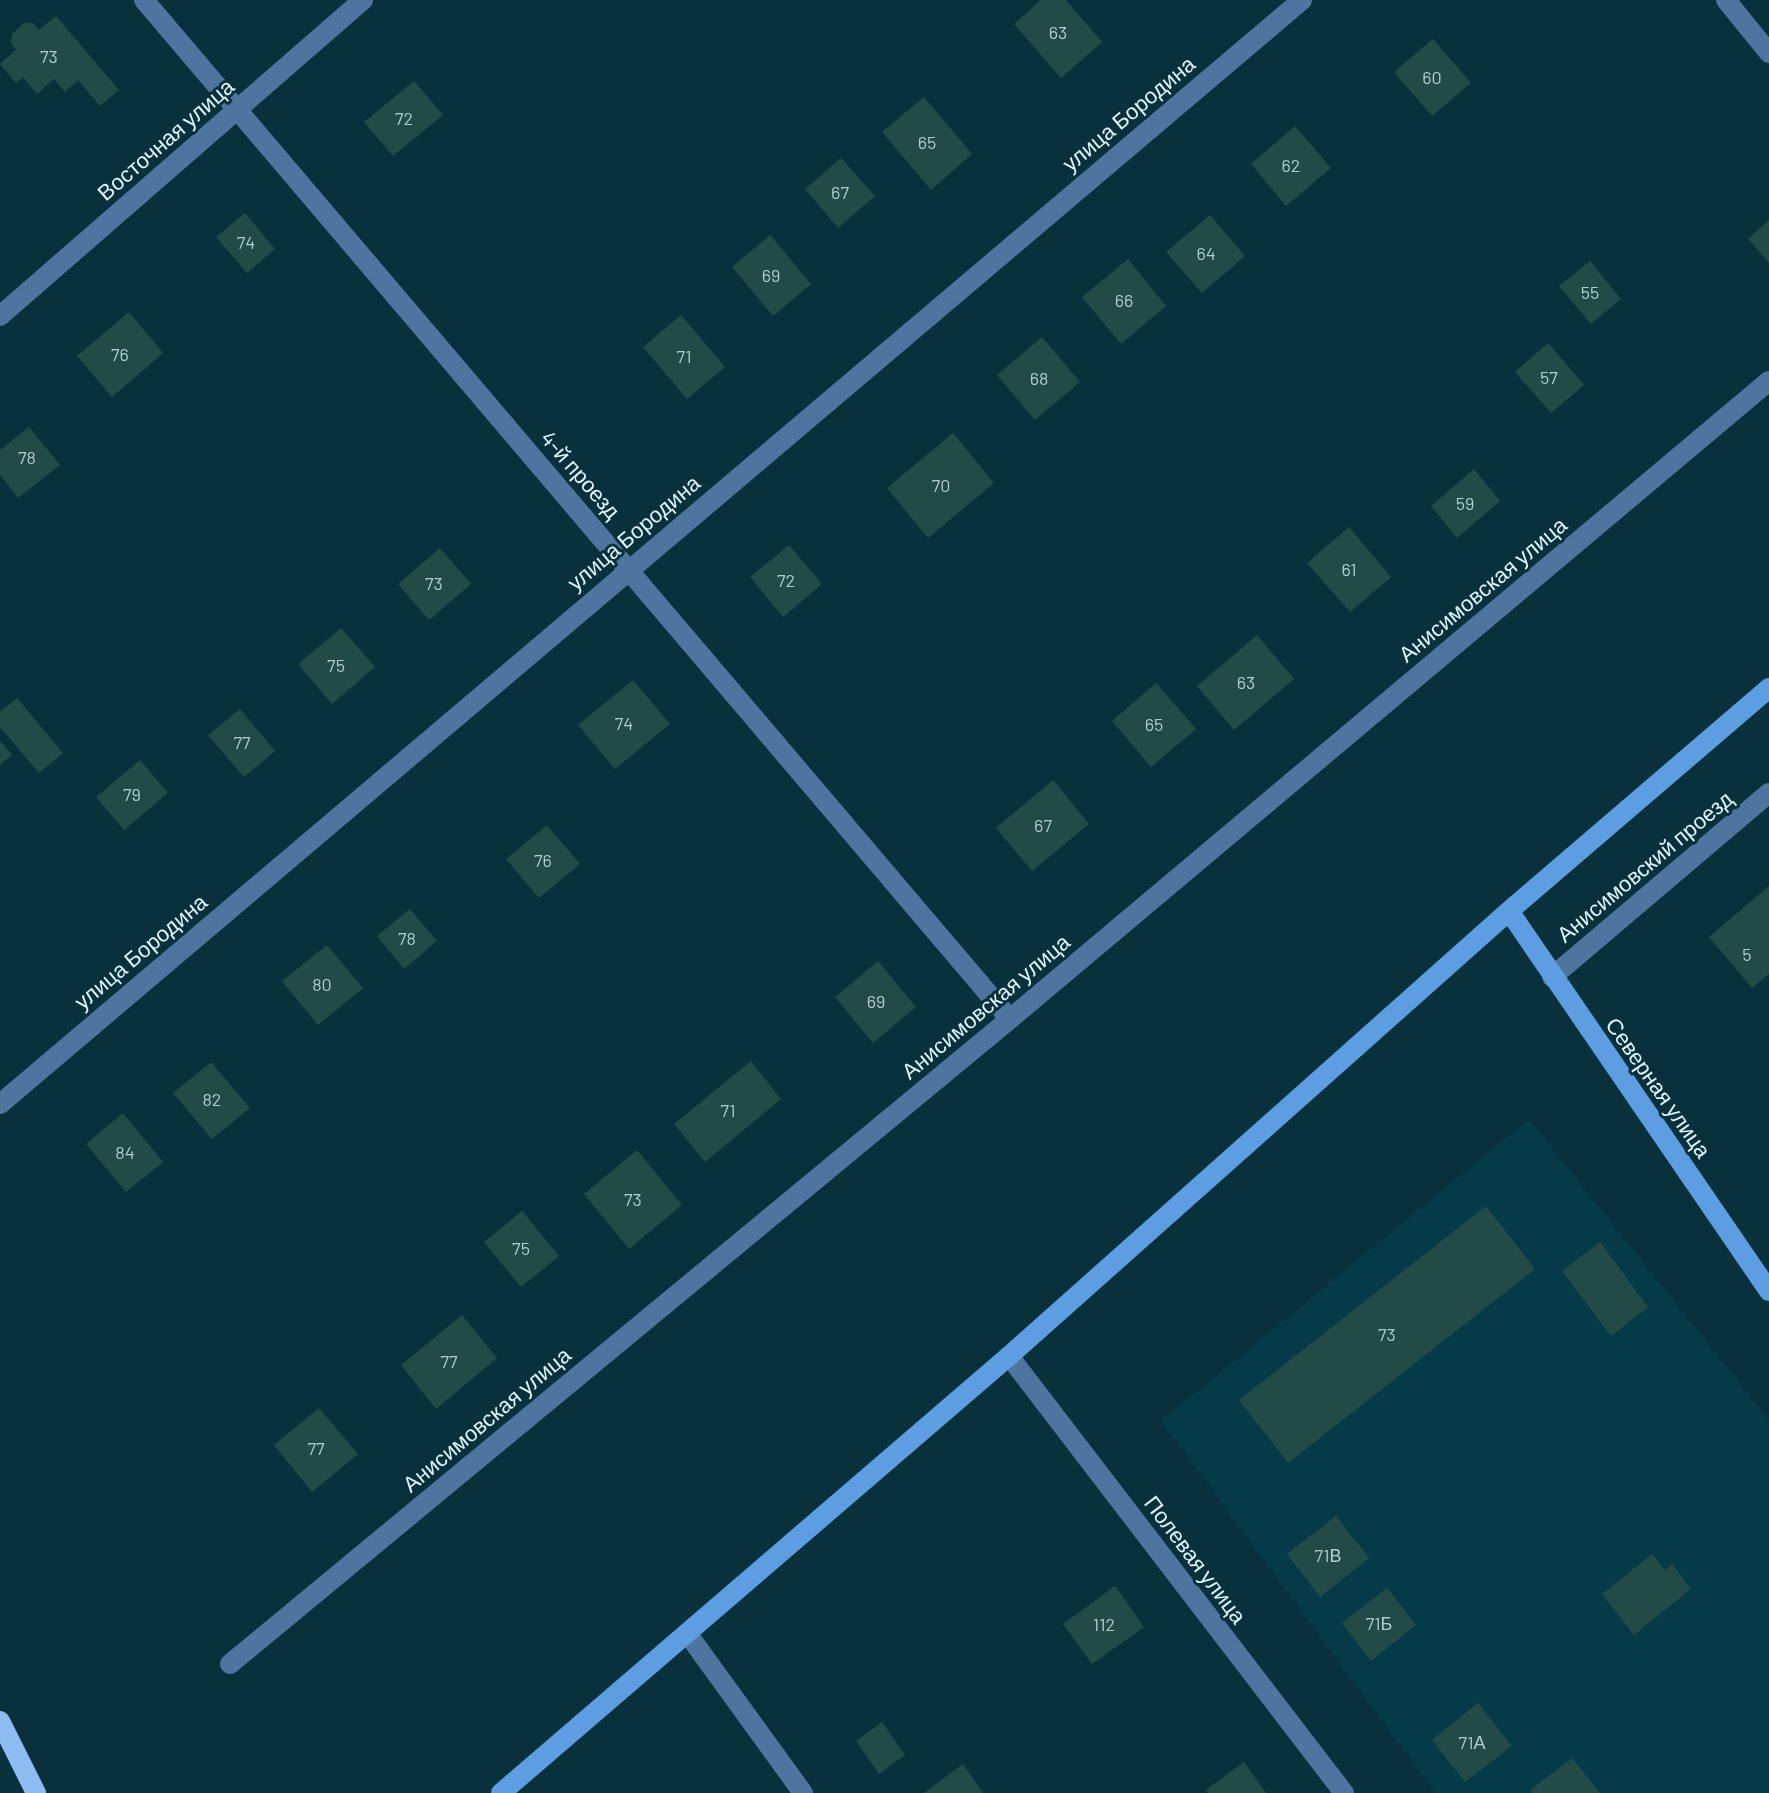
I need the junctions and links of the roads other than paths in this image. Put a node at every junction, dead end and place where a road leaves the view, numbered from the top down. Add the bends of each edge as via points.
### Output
1 (144, 0) edge
2 (363, 0) edge
3 (1302, 0) edge
4 (1726, 0) edge
5 (1769, 53) edge
6 (237, 110) junction
7 (0, 316) edge
8 (1769, 381) edge
9 (629, 569) junction
10 (1769, 688) edge
11 (1769, 793) edge
12 (1509, 911) junction
13 (1552, 977) junction
14 (1010, 1019) junction
15 (0, 1104) edge
16 (1769, 1291) edge
17 (1009, 1356) junction
18 (687, 1633) junction
19 (230, 1664) dead end
20 (0, 1721) edge
21 (36, 1793) edge
22 (501, 1793) edge
23 (803, 1793) edge
24 (1344, 1793) edge

1 - 6 street, 4-й проезд
2 - 6 street, Восточная улица
3 - 9 street, улица Бородина
4 - 5 street
6 - 7 street, Восточная улица
6 - 9 street, 4-й проезд
8 - 14 street, Анисимовская улица
9 - 14 street, 4-й проезд
9 - 15 street, улица Бородина
10 - 12 street
11 - 13 street, Анисимовский проезд
12 - 13 street, Северная улица
12 - 17 street
13 - 16 street, Северная улица
14 - 19 street, Анисимовская улица
17 - 18 street
17 - 24 street, Полевая улица
18 - 22 street
18 - 23 street
20 - 21 main road

